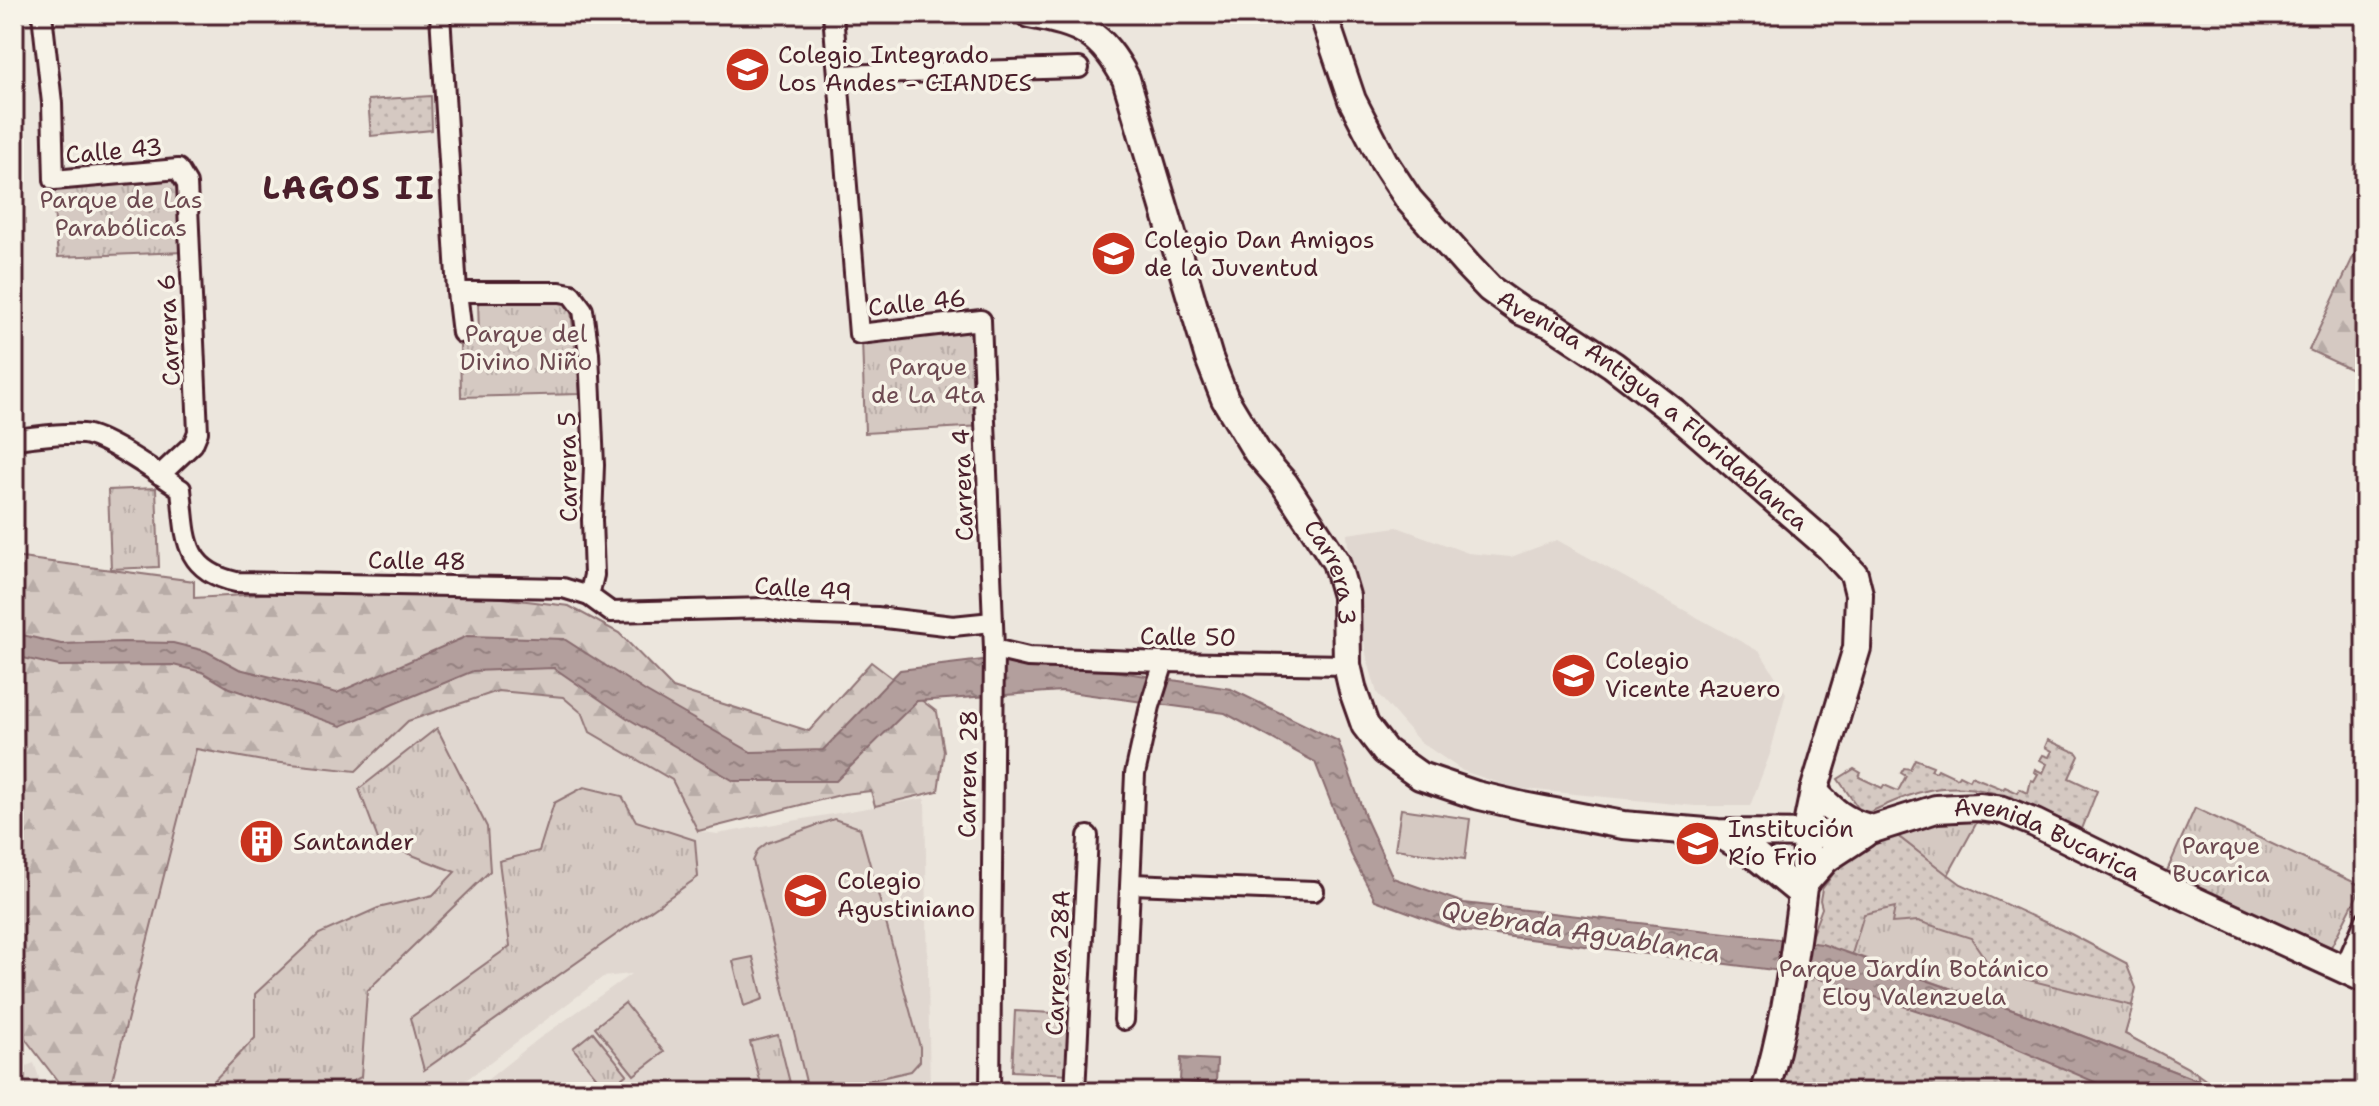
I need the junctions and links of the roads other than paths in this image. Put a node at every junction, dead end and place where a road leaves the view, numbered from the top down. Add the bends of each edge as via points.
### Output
1 (42, 14) edge
2 (440, 14) edge
3 (833, 14) edge
4 (1029, 14) edge
5 (1323, 14) edge
6 (1079, 68) dead end
7 (838, 75) junction
8 (178, 169) joint
9 (457, 292) junction
10 (981, 320) joint
11 (462, 333) dead end
12 (14, 439) edge
13 (160, 475) junction
14 (589, 596) junction
15 (611, 612) joint
16 (992, 622) junction
17 (994, 653) junction
18 (1347, 665) junction
19 (1162, 669) junction
20 (1814, 791) junction
21 (1873, 829) junction
22 (1718, 833) junction
23 (1088, 836) dead end
24 (1805, 840) junction
25 (1132, 884) junction
26 (1799, 887) junction
27 (1314, 891) dead end
28 (2365, 921) edge
29 (2354, 974) edge
30 (1124, 1020) dead end
31 (1767, 1083) edge
32 (990, 1092) edge
33 (1075, 1092) edge

1 - 8 street, Calle 43 via 54,180
2 - 9 street
3 - 7 street
4 - 18 main road, Carrera 3 via 1096,36 1126,79 1225,399 1336,562 1346,596
5 - 20 main road, Avenida Antigua a Floridablanca via 1352,100 1384,162 1409,200 1467,265 1521,311 1551,324 1674,412 1854,574 1859,594 1857,648
6 - 7 street
7 - 10 street, Calle 46 via 859,334
8 - 13 street, Carrera 6 via 187,184 198,432 193,444
9 - 11 street
9 - 14 street, Carrera 5 via 571,294 583,310 594,465 594,575
10 - 16 street, Carrera 4
12 - 13 street via 97,437
13 - 14 street, Calle 48 via 181,489 186,540 193,557 215,577 236,582 563,588
14 - 15 street, Calle 48
15 - 16 street, Calle 49 via 765,608 953,626
16 - 17 street, Carrera 4
17 - 19 street, Calle 50
17 - 32 street, Carrera 28
18 - 19 street, Calle 50
18 - 22 main road, Carrera 3 via 1365,725 1385,751 1420,776 1523,806 1623,825
19 - 25 street via 1135,774
20 - 21 main road via 1830,810
20 - 24 main road, Avenida Antigua a Floridablanca
21 - 24 main road, Avenida Bucarica
21 - 26 main road via 1826,859
21 - 29 main road, Avenida Bucarica via 1936,809 2003,810
22 - 24 main road, Carrera 3
22 - 26 main road
23 - 33 street, Carrera 28A
24 - 26 main road, Avenida Antigua a Floridablanca
25 - 27 street
25 - 30 street
26 - 31 main road, Avenida Antigua a Floridablanca via 1776,1057
28 - 29 street

